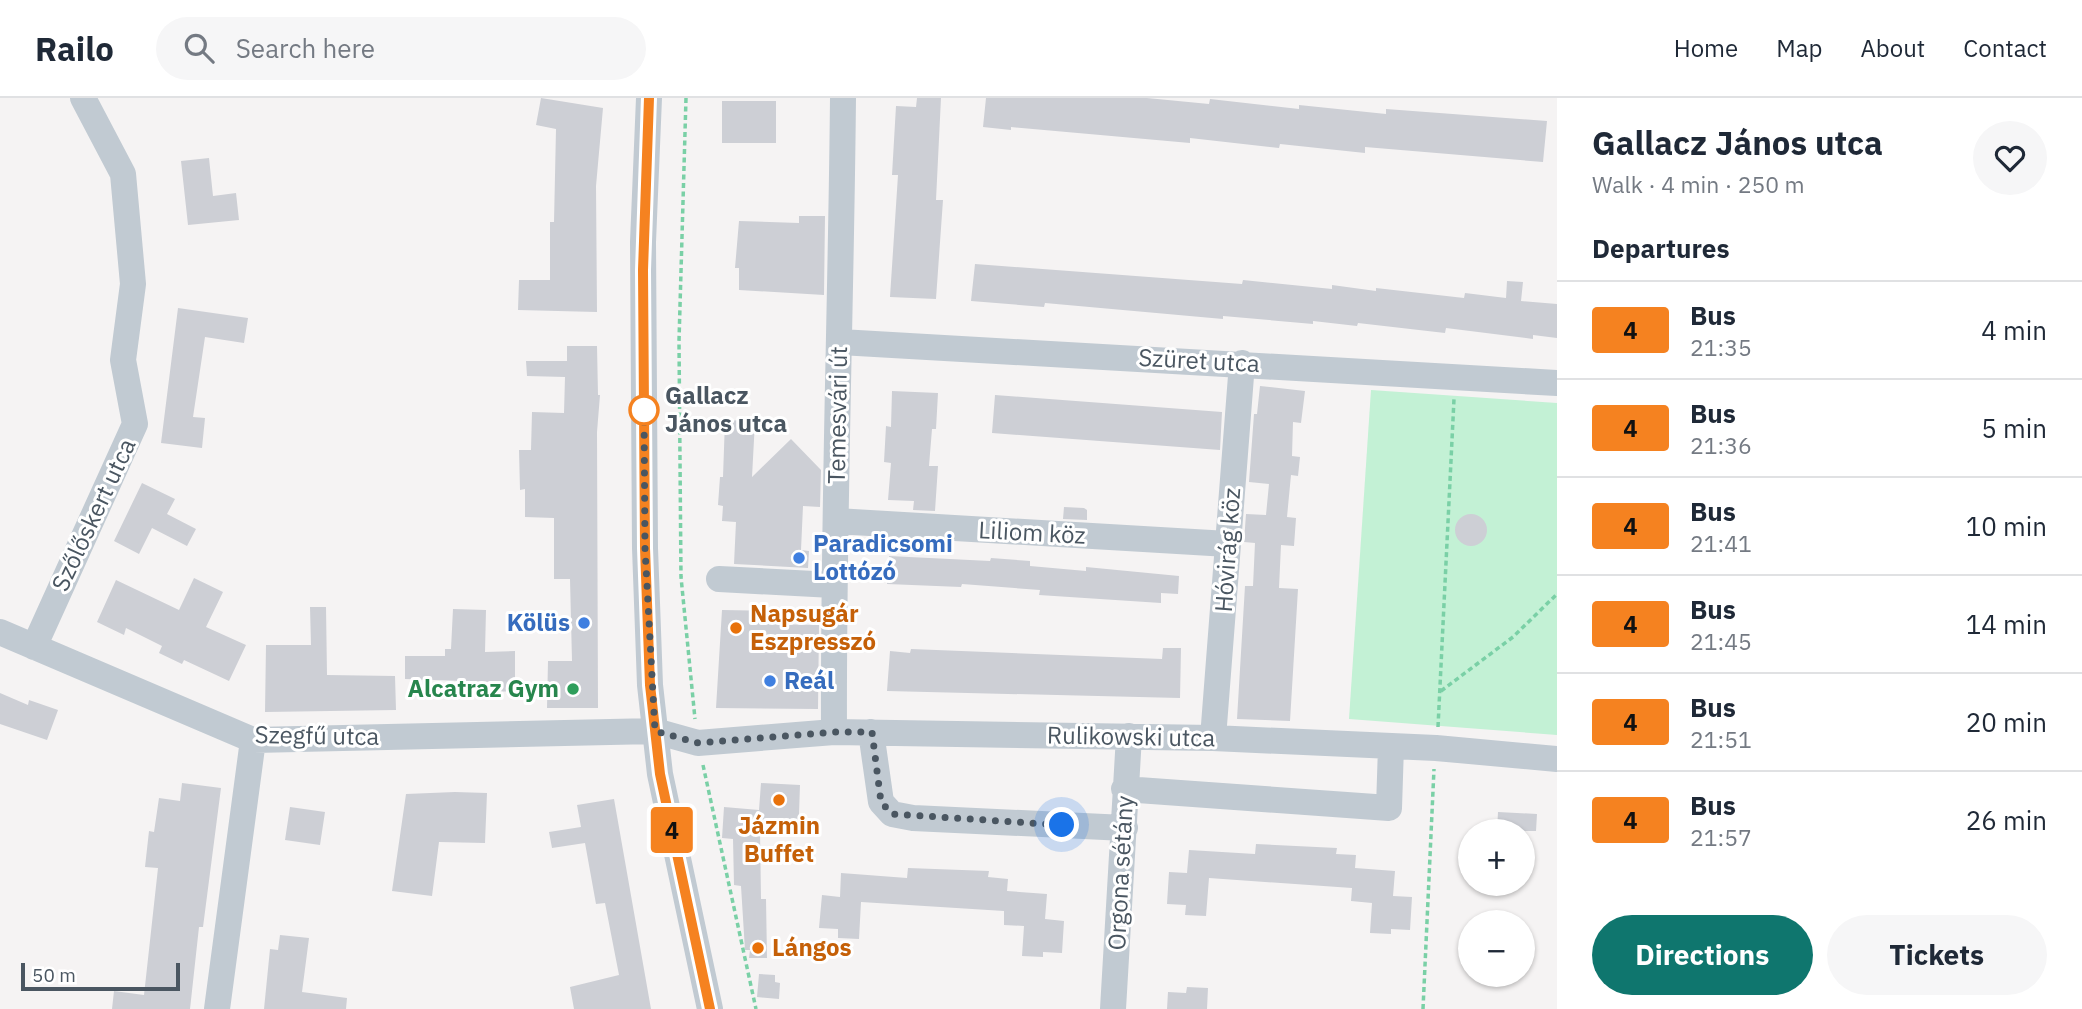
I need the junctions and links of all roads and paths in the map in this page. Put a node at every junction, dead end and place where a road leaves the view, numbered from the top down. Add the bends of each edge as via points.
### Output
1 (83, 98) edge
2 (649, 98) edge
3 (686, 98) edge
4 (842, 98) edge
5 (840, 342) junction
6 (1242, 363) junction
7 (1455, 376) junction
8 (1557, 383) edge
9 (836, 521) junction
10 (1228, 544) junction
11 (719, 579) dead end
12 (833, 585) junction
13 (1557, 594) edge
14 (0, 632) edge
15 (34, 647) junction
16 (1441, 691) junction
17 (655, 731) junction
18 (834, 732) junction
19 (872, 732) junction
20 (1129, 736) junction
21 (1213, 738) junction
22 (253, 740) junction
23 (698, 743) junction
24 (1391, 746) junction
25 (1436, 748) junction
26 (1557, 759) edge
27 (1124, 789) junction
28 (1125, 828) junction
29 (217, 1009) edge
30 (710, 1009) edge
31 (756, 1009) edge
32 (1113, 1009) edge
33 (1423, 1009) edge

1 - 15 street, Szőlőskert utca via 123,174 133,285 123,359 135,424
2 - 17 street via 643,242 645,534
3 - 23 path via 679,341 681,577
4 - 5 street, Temesvári út
5 - 6 street, Szüret utca
5 - 9 street, Temesvári út
6 - 7 street, Szüret utca
6 - 10 street, Hóvirág köz
7 - 8 street, Szüret utca
7 - 16 path
9 - 10 street, Liliom köz
9 - 12 street, Temesvári út
10 - 21 street, Hóvirág köz
11 - 12 street
12 - 18 street, Temesvári út
13 - 16 path via 1513,636
14 - 15 street, Szegfű utca
15 - 22 street, Szegfű utca
16 - 25 path
17 - 22 street, Szegfű utca
17 - 23 street, Rulikowski utca
17 - 30 street
18 - 19 street, Rulikowski utca
18 - 23 street, Rulikowski utca
19 - 20 street, Rulikowski utca
19 - 28 street via 881,802 892,814
20 - 21 street, Rulikowski utca
20 - 27 street, Orgona sétány
21 - 24 street, Rulikowski utca
22 - 29 street
23 - 31 path
24 - 25 street, Rulikowski utca
24 - 27 street via 1390,808
25 - 26 street, Rulikowski utca
25 - 33 path
27 - 28 street, Orgona sétány
28 - 32 street, Orgona sétány

